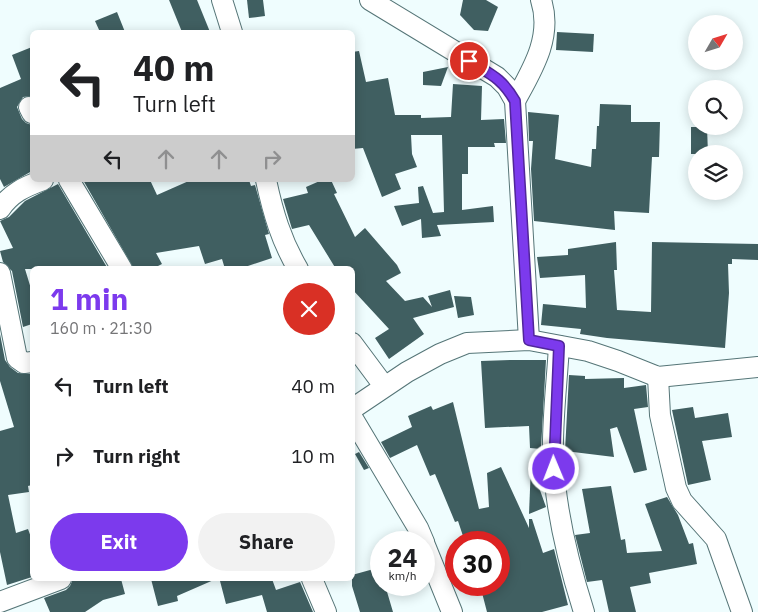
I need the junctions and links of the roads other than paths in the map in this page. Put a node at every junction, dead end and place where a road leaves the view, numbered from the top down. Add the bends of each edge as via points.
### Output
1 (222, 0) edge
2 (370, 0) edge
3 (541, 0) edge
4 (231, 30) edge
5 (515, 101) junction
6 (37, 182) edge
7 (70, 182) edge
8 (266, 182) edge
9 (0, 209) edge
10 (120, 266) edge
11 (296, 266) edge
12 (0, 273) edge
13 (529, 340) junction
14 (559, 346) junction
15 (355, 347) edge
16 (30, 362) edge
17 (758, 367) edge
18 (658, 377) junction
19 (384, 386) junction
20 (355, 407) edge
21 (355, 422) edge
22 (419, 531) edge
23 (435, 570) edge
24 (57, 581) edge
25 (313, 581) edge
26 (3, 605) edge
27 (326, 612) edge
28 (452, 612) edge
29 (584, 612) edge
30 (742, 612) edge

1 - 4 street
2 - 5 street via 497,77
3 - 5 street via 546,29 540,50
5 - 13 street
6 - 9 street via 10,196
7 - 10 street
8 - 11 street via 276,226
12 - 16 street via 17,358 24,363
13 - 14 street
13 - 19 street via 467,343 440,354
14 - 18 street via 618,360
14 - 29 street via 553,455 556,497
15 - 19 street
17 - 18 street
18 - 30 street via 660,415 676,488 682,502 716,538
19 - 20 street
21 - 22 street
23 - 28 street
24 - 26 street
25 - 27 street

